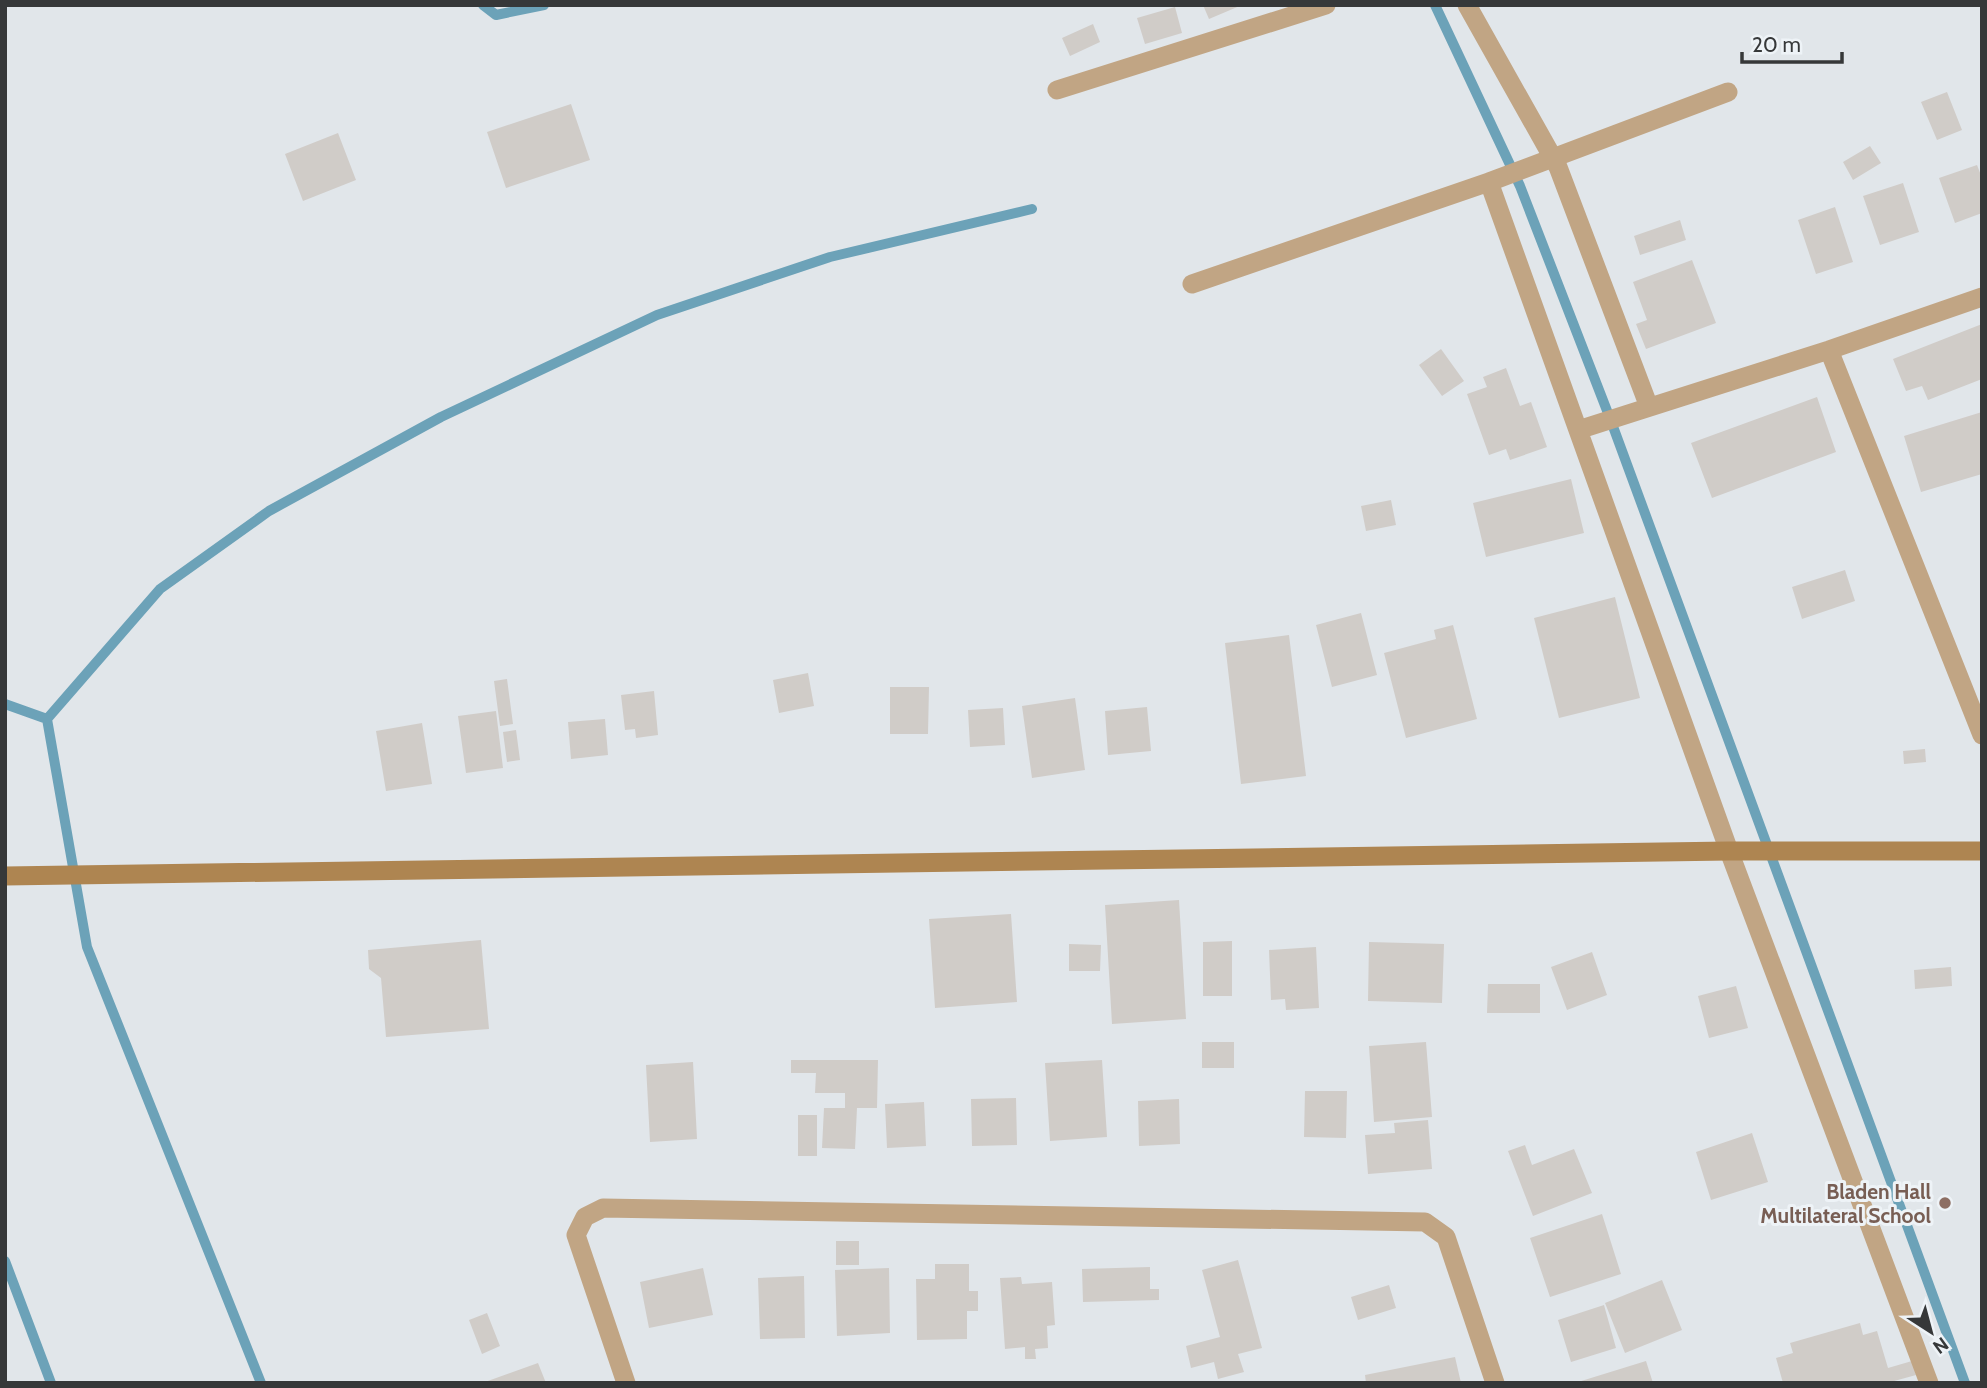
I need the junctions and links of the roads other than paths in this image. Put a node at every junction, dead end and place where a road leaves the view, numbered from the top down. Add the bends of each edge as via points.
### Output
1 (1326, 5) edge
2 (1467, 5) edge
3 (1058, 90) dead end
4 (1728, 92) dead end
5 (1553, 158) junction
6 (1489, 182) junction
7 (1192, 284) dead end
8 (1982, 297) edge
9 (1829, 351) junction
10 (1649, 407) junction
11 (1578, 430) junction
12 (1982, 735) edge
13 (1729, 851) junction
14 (1982, 851) edge
15 (5, 876) edge
16 (626, 1383) edge
17 (1495, 1383) edge
18 (1928, 1383) edge

1 - 3 street
2 - 5 street
4 - 5 street
5 - 6 street
5 - 10 street
6 - 7 street
6 - 11 street
8 - 9 street
9 - 10 street
9 - 12 street
10 - 11 street
11 - 13 street
13 - 14 main road
13 - 15 main road
13 - 18 street
16 - 17 street via 576,1235 585,1217 603,1208 1425,1223 1446,1237

